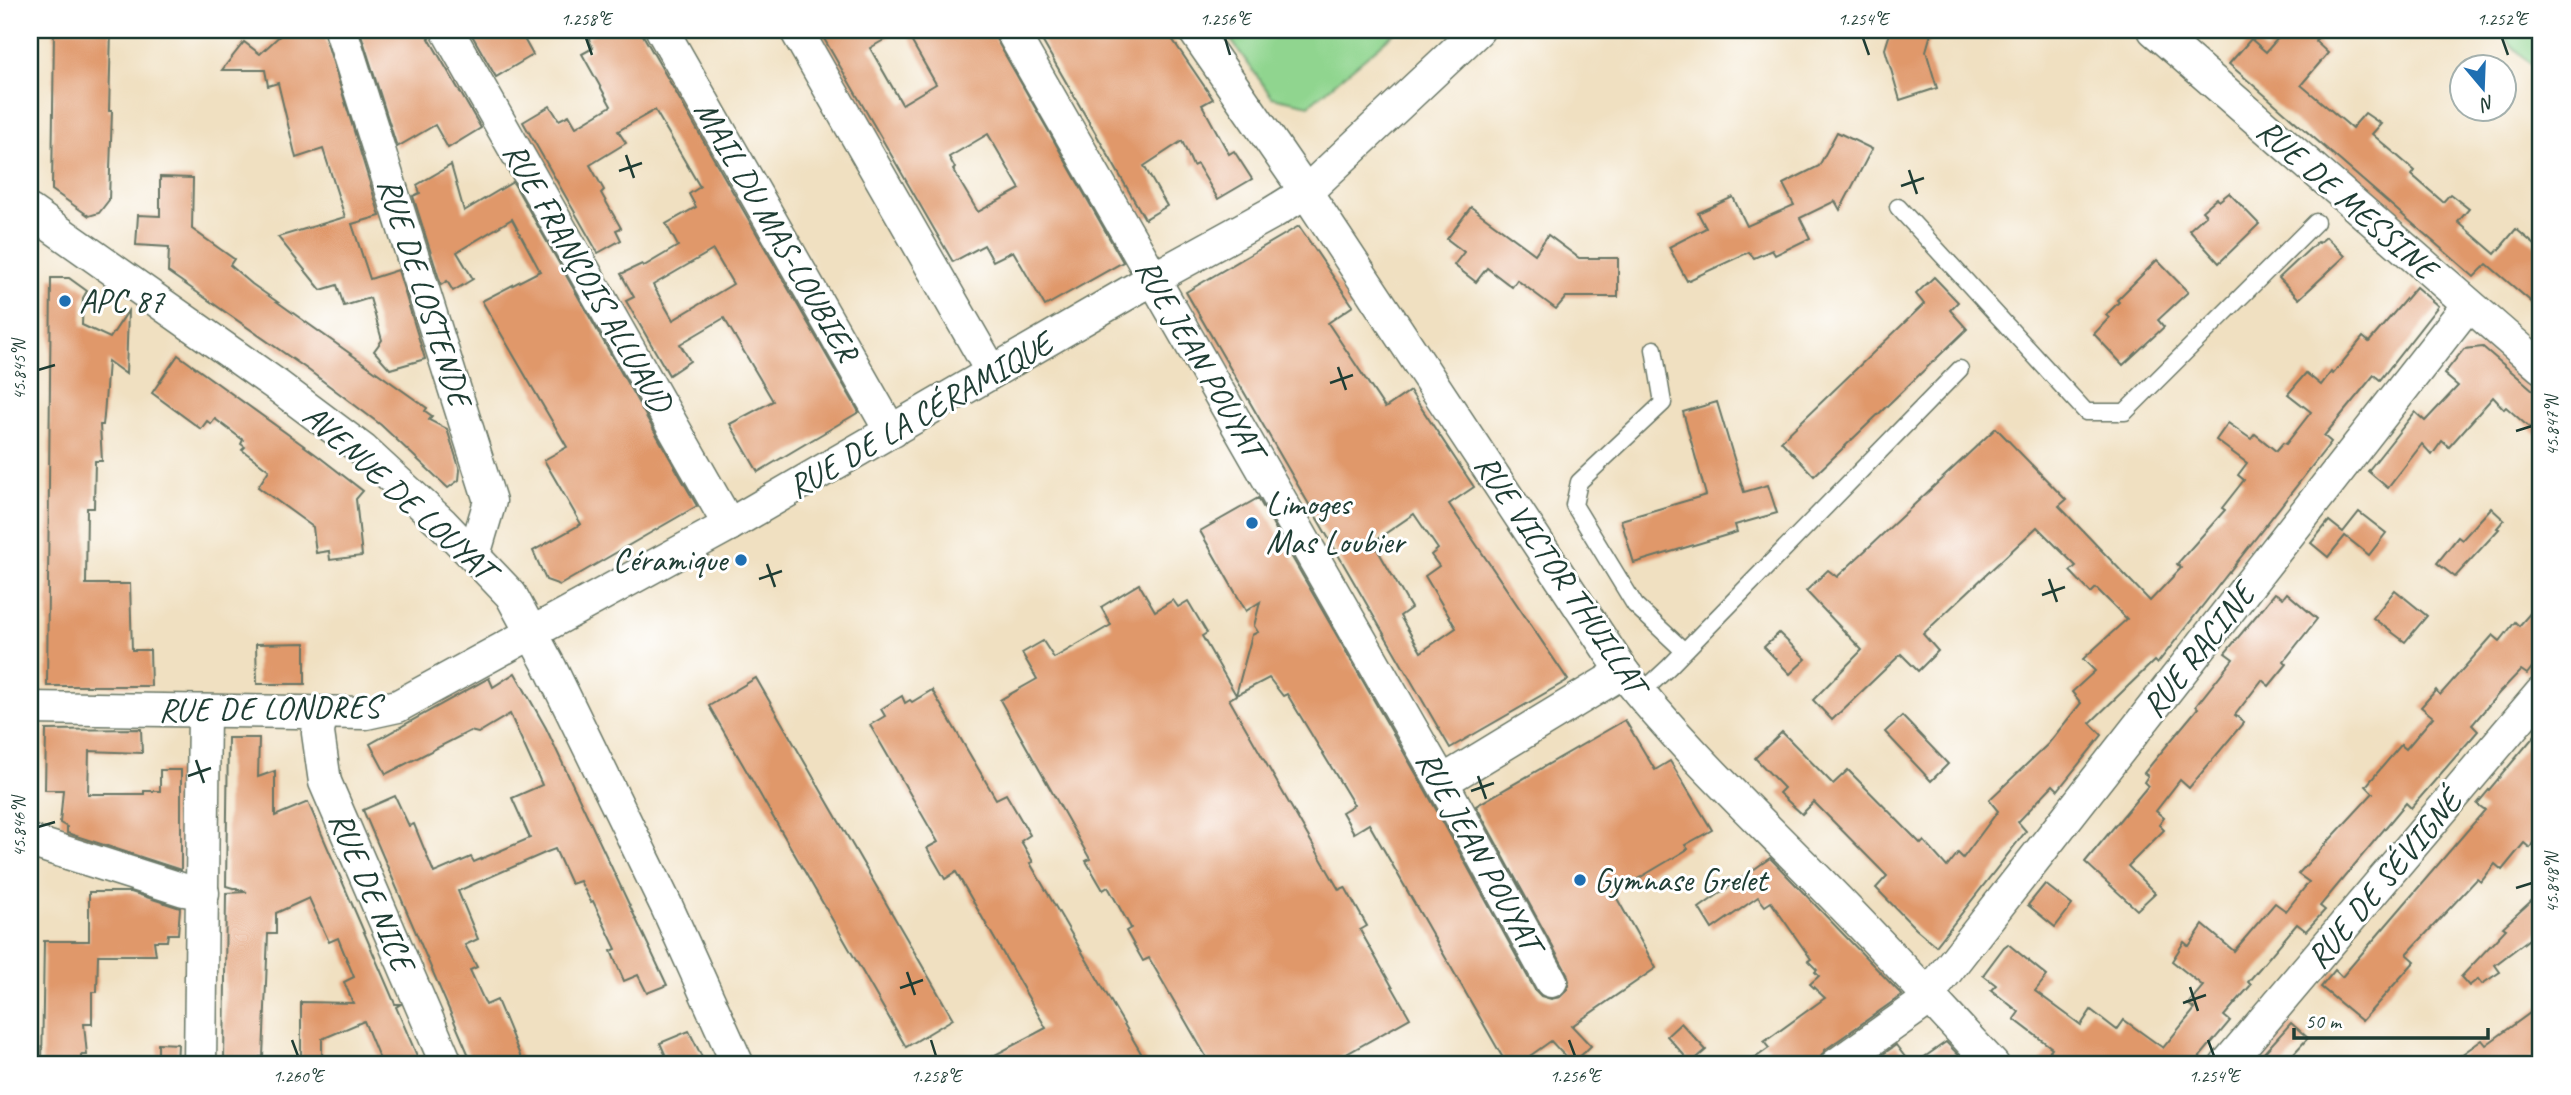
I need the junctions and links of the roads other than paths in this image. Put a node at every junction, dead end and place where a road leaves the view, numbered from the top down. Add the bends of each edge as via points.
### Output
1 (341, 30) edge
2 (447, 30) edge
3 (662, 30) edge
4 (796, 30) edge
5 (1011, 30) edge
6 (1194, 30) edge
7 (1478, 30) edge
8 (2154, 30) edge
9 (1306, 192) junction
10 (1898, 207) dead end
11 (30, 211) edge
12 (2316, 222) dead end
13 (1154, 278) junction
14 (2468, 305) junction
15 (1654, 349) dead end
16 (2541, 368) edge
17 (1960, 369) dead end
18 (992, 372) junction
19 (892, 431) junction
20 (729, 525) junction
21 (474, 555) junction
22 (531, 633) junction
23 (1684, 650) junction
24 (1631, 683) junction
25 (2541, 693) edge
26 (30, 708) edge
27 (204, 711) junction
28 (321, 713) junction
29 (1442, 782) junction
30 (30, 841) edge
31 (203, 893) junction
32 (1551, 981) dead end
33 (1928, 995) junction
34 (200, 1065) edge
35 (447, 1065) edge
36 (738, 1065) edge
37 (1836, 1065) edge
38 (1993, 1065) edge
39 (2226, 1065) edge

1 - 21 street, RUE DE LOSTENDE via 490,501
2 - 20 street, RUE FRANÇOIS ALLUAUD
3 - 19 street, MAIL DU MAS-LOUBIER
4 - 18 street
5 - 13 street, RUE JEAN POUYAT
6 - 9 street, RUE VICTOR THUILLAT
7 - 9 street, RUE DE LA CÉRAMIQUE
8 - 14 street, RUE DE MESSINE
9 - 13 street, RUE DE LA CÉRAMIQUE
9 - 24 street, RUE VICTOR THUILLAT
10 - 12 lane via 2086,412 2125,412
11 - 21 street, AVENUE DE LOUYAT via 363,450
13 - 18 street, RUE DE LA CÉRAMIQUE
13 - 29 street, RUE JEAN POUYAT
14 - 16 street, RUE DE MESSINE
14 - 33 street, RUE RACINE
15 - 23 lane via 1663,403 1579,482 1574,505 1635,605
17 - 23 lane
18 - 19 street, RUE DE LA CÉRAMIQUE
19 - 20 street, RUE DE LA CÉRAMIQUE
20 - 22 street, RUE DE LA CÉRAMIQUE
21 - 22 street, AVENUE DE LOUYAT via 511,595
22 - 28 street, RUE DE LONDRES via 398,706 366,713
22 - 36 street, AVENUE DE LOUYAT via 666,905
23 - 24 lane
24 - 29 street
24 - 33 street, RUE VICTOR THUILLAT via 1738,802
25 - 39 street, RUE DE SÉVIGNÉ
26 - 27 street, RUE DE LONDRES
27 - 28 street, RUE DE LONDRES
27 - 31 street
28 - 35 street, RUE DE NICE via 318,733 325,782
29 - 32 street, RUE JEAN POUYAT
30 - 31 street
31 - 34 street
33 - 37 street, RUE RACINE
33 - 38 street, RUE VICTOR THUILLAT

